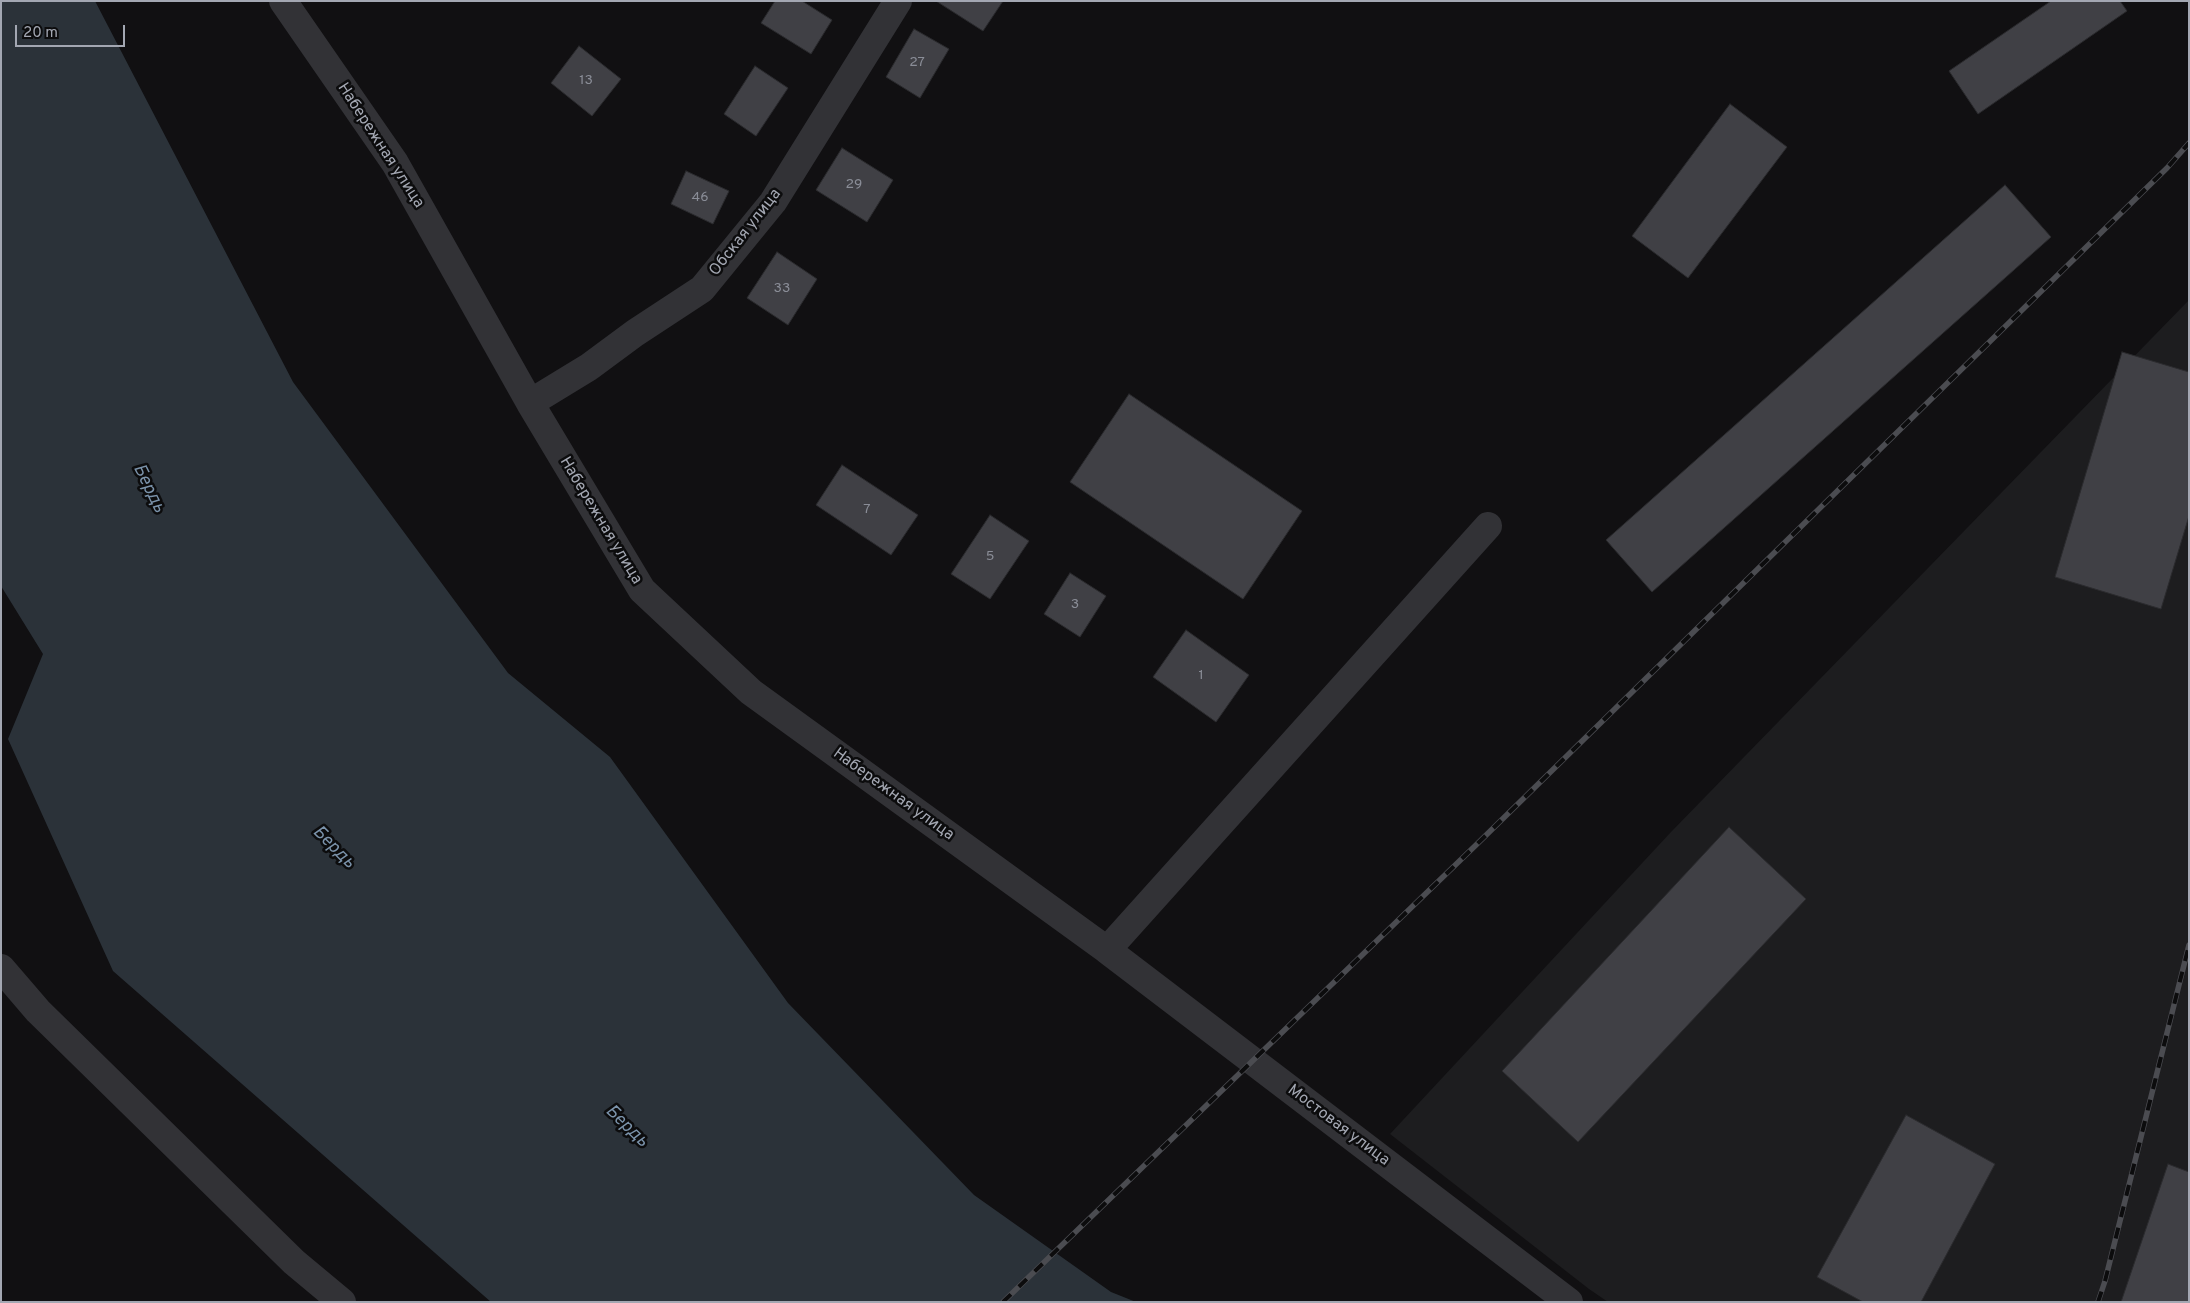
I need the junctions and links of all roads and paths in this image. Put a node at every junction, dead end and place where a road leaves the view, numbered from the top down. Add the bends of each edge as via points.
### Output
1 (283, 1) edge
2 (898, 1) edge
3 (530, 403) junction
4 (1488, 526) dead end
5 (1107, 950) junction
6 (1, 968) edge
7 (342, 1302) edge
8 (1569, 1302) edge

1 - 3 street, Набережная улица via 395,163
2 - 3 street, Обская улица via 774,202 702,290
3 - 5 street, Набережная улица via 642,590 751,692
4 - 5 street
5 - 8 street, Мостовая улица
6 - 7 street via 38,1011 294,1262

